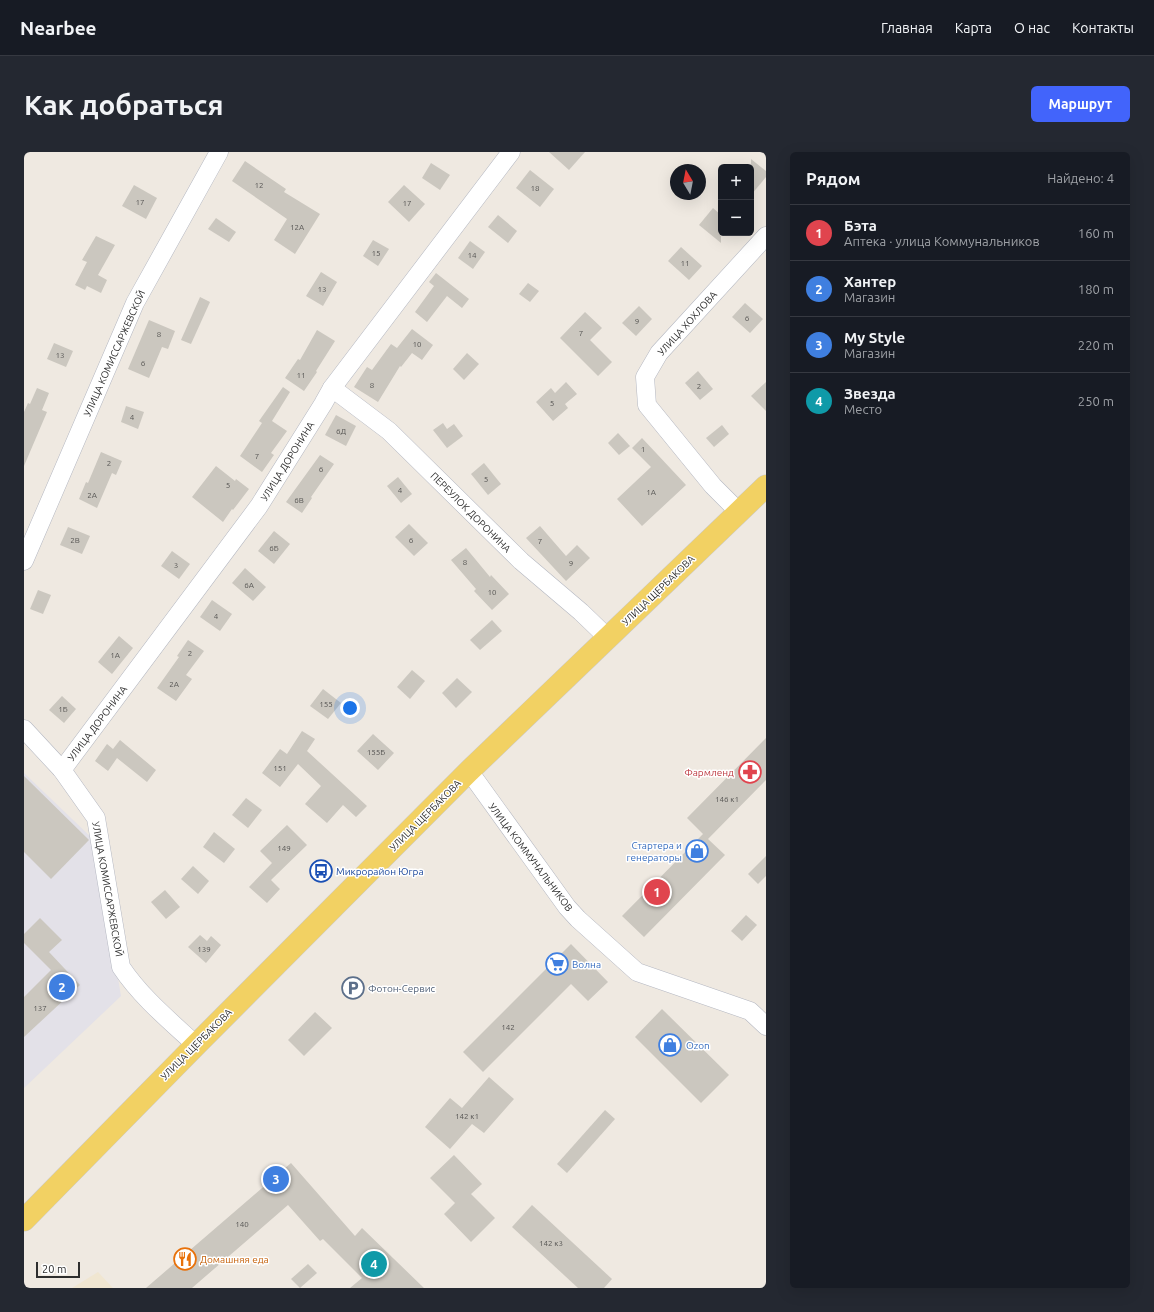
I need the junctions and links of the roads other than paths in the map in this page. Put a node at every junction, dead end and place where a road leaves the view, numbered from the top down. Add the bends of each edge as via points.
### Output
1 (219, 152) edge
2 (511, 152) edge
3 (766, 236) edge
4 (332, 388) junction
5 (766, 486) edge
6 (739, 512) junction
7 (24, 561) edge
8 (608, 638) junction
9 (24, 729) edge
10 (62, 770) junction
11 (469, 771) junction
12 (766, 1026) edge
13 (196, 1044) junction
14 (24, 1220) edge

1 - 7 street, УЛИЦА КОМИССАРЖЕВСКОЙ via 135,303
2 - 4 street, УЛИЦА ДОРОНИНА
3 - 6 street, УЛИЦА ХОХЛОВА via 659,353 645,377 647,405 713,486
4 - 8 street, ПЕРЕУЛОК ДОРОНИНА via 389,431 521,561 582,612
4 - 10 street, УЛИЦА ДОРОНИНА via 259,506
5 - 6 main road, УЛИЦА ЩЕРБАКОВА
6 - 8 main road, УЛИЦА ЩЕРБАКОВА
8 - 11 main road, УЛИЦА ЩЕРБАКОВА
9 - 10 street, УЛИЦА КОМИССАРЖЕВСКОЙ
10 - 13 street, УЛИЦА КОМИССАРЖЕВСКОЙ via 96,818 121,966 132,983
11 - 12 street, УЛИЦА КОММУНАЛЬНИКОВ via 567,908 637,972 750,1010
11 - 13 main road, УЛИЦА ЩЕРБАКОВА
13 - 14 main road, УЛИЦА ЩЕРБАКОВА

